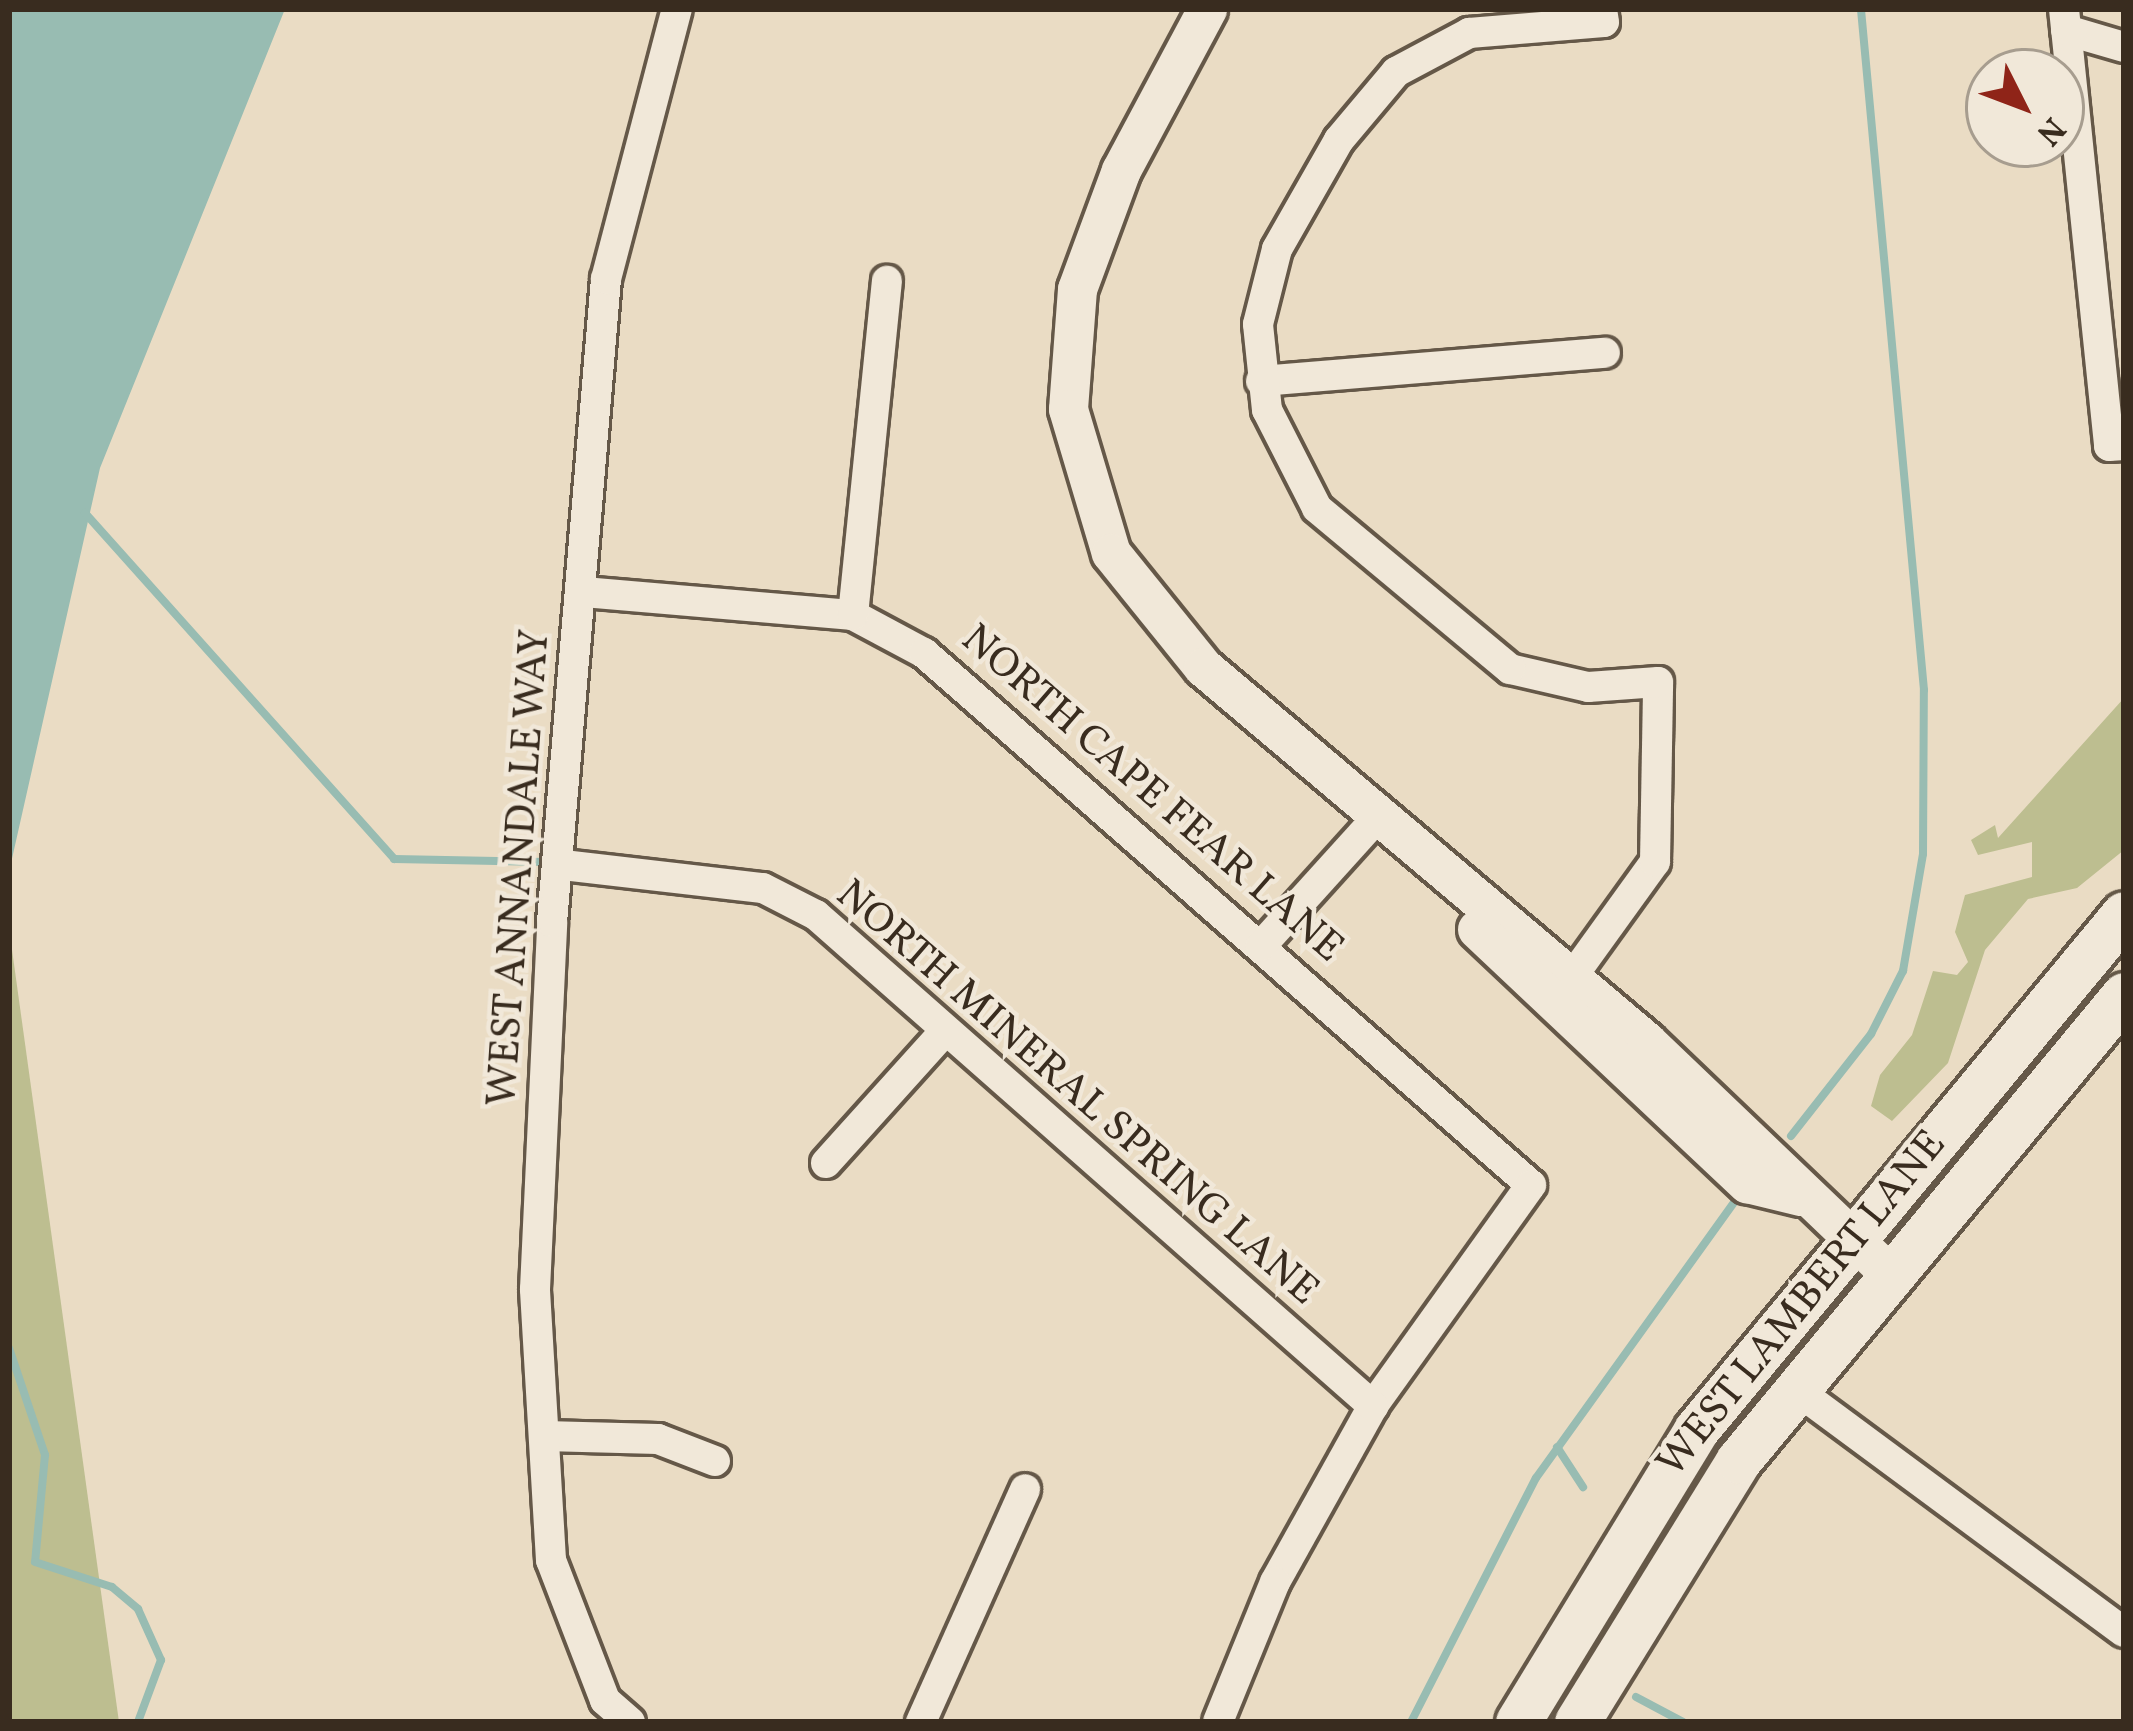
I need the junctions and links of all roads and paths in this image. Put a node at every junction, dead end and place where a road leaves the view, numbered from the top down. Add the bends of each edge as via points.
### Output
1 (677, 9) edge
2 (1207, 9) edge
3 (1603, 15) edge
4 (2065, 20) edge
5 (2124, 47) edge
6 (887, 281) dead end
7 (1605, 353) dead end
8 (1262, 381) junction
9 (2116, 445) edge
10 (584, 592) junction
11 (854, 615) junction
12 (1375, 820) junction
13 (563, 865) junction
14 (2124, 914) edge
15 (1261, 946) junction
16 (1564, 988) junction
17 (2124, 995) edge
18 (944, 1032) junction
19 (826, 1163) dead end
20 (1850, 1239) junction
21 (1889, 1273) junction
22 (1794, 1388) junction
23 (1373, 1406) junction
24 (545, 1436) junction
25 (715, 1461) dead end
26 (1025, 1489) dead end
27 (2124, 1632) edge
28 (630, 1722) edge
29 (920, 1722) edge
30 (1218, 1722) edge
31 (1518, 1722) edge
32 (1576, 1722) edge

1 - 10 street, WEST ANNANDALE WAY via 606,279
2 - 12 street via 1093,233 1068,344 1076,462 1111,553 1153,615
3 - 8 street via 1469,33 1425,52 1372,96 1277,248 1261,291
4 - 5 street
4 - 9 street
6 - 11 street
7 - 8 street
8 - 16 street via 1293,480 1479,651 1547,681 1658,682 1655,862
10 - 11 street, NORTH CAPE FEAR LANE
10 - 13 street, WEST ANNANDALE WAY
11 - 15 street, NORTH CAPE FEAR LANE via 959,681
12 - 15 street
12 - 16 street
13 - 18 street, NORTH MINERAL SPRING LANE via 763,888 816,915
13 - 24 street, WEST ANNANDALE WAY via 535,1289
14 - 20 main road, WEST LAMBERT LANE
15 - 23 street, NORTH CAPE FEAR LANE via 1531,1184
16 - 20 street via 1778,1162 1800,1196
17 - 21 main road, WEST LAMBERT LANE
18 - 19 street
18 - 23 street, NORTH MINERAL SPRING LANE
20 - 21 street
20 - 31 main road, WEST LAMBERT LANE via 1648,1499
21 - 22 main road, WEST LAMBERT LANE
22 - 27 street
22 - 32 main road, WEST LAMBERT LANE via 1691,1527
23 - 30 street via 1275,1582
24 - 25 street via 658,1439
24 - 28 street, WEST ANNANDALE WAY via 551,1560 605,1700
26 - 29 street

